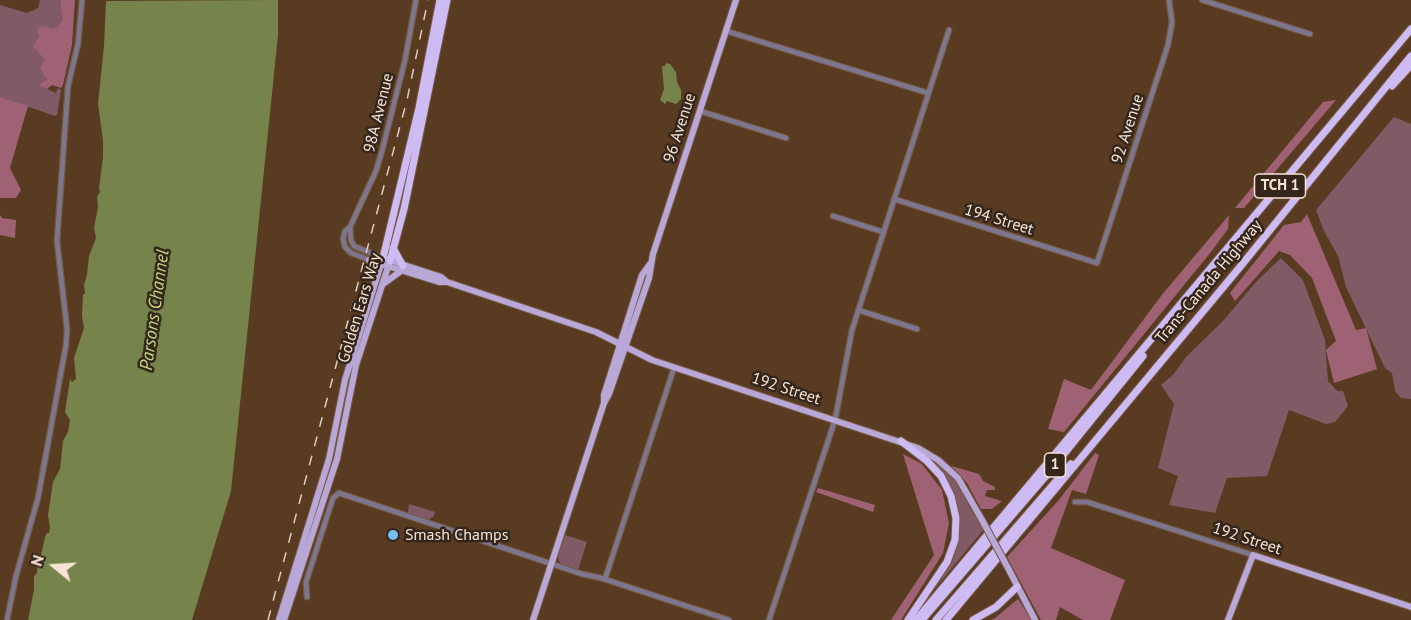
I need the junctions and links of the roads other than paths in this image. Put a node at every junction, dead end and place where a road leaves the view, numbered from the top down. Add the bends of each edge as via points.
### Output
1 (82, 0) edge
2 (416, 0) edge
3 (440, 0) edge
4 (447, 0) edge
5 (736, 0) edge
6 (1171, 0) edge
7 (1202, 0) edge
8 (1411, 29) edge
9 (949, 30) dead end
10 (726, 31) junction
11 (1310, 34) dead end
12 (1411, 56) edge
13 (1411, 65) edge
14 (928, 93) junction
15 (700, 111) junction
16 (1359, 121) junction
17 (786, 138) dead end
18 (894, 199) junction
19 (832, 216) dead end
20 (350, 227) junction
21 (883, 232) junction
22 (393, 248) junction
23 (369, 260) junction
24 (385, 263) junction
25 (1097, 263) joint
26 (402, 268) junction
27 (376, 280) junction
28 (383, 284) junction
29 (1180, 305) junction
30 (858, 310) junction
31 (917, 329) dead end
32 (622, 346) junction
33 (674, 368) junction
34 (1117, 413) junction
35 (835, 420) junction
36 (901, 441) junction
37 (1075, 502) dead end
38 (1253, 555) junction
39 (551, 564) junction
40 (605, 579) junction
41 (1017, 586) junction
42 (307, 597) dead end
43 (1411, 607) edge
44 (7, 620) edge
45 (279, 620) edge
46 (284, 620) edge
47 (533, 620) edge
48 (729, 620) edge
49 (769, 620) edge
50 (908, 620) edge
51 (916, 620) edge
52 (922, 620) edge
53 (936, 620) edge
54 (946, 620) edge
55 (973, 620) edge
56 (1035, 620) edge
57 (1228, 620) edge

1 - 44 street via 78,45 68,86 57,241 66,345 38,498
2 - 20 street, 98A Avenue via 382,151
3 - 24 highway, Golden Ears Way
4 - 22 highway, Golden Ears Way
5 - 10 main road, 96 Avenue
6 - 25 street, 92 Avenue via 1168,45
7 - 11 street
8 - 29 highway, Trans-Canada Highway / TCH 1
9 - 14 street
10 - 14 street
10 - 15 main road, 96 Avenue
12 - 16 highway, Trans-Canada Highway / TCH 1
13 - 16 highway
14 - 18 street
15 - 17 street
15 - 32 main road, 96 Avenue via 650,264 649,278
16 - 34 highway, Trans-Canada Highway / TCH 1
18 - 21 street
18 - 25 street, 194 Street
19 - 21 street
20 - 23 street, 192 Street via 344,235 345,247
20 - 24 street, 192 Street via 354,246
21 - 30 street
22 - 24 highway, Golden Ears Way
22 - 26 highway
23 - 24 street, 192 Street
23 - 27 main road
24 - 26 main road, 192 Street
24 - 27 main road, Golden Ears Way
24 - 28 main road, Golden Ears Way
26 - 28 main road
26 - 32 main road, 192 Street via 441,277 596,332
27 - 45 main road, Golden Ears Way via 347,370 327,466
28 - 46 main road, Golden Ears Way via 356,365 337,459
29 - 51 highway, Trans-Canada Highway / TCH 1
29 - 52 highway, Trans-Canada Highway / 1 via 1088,424
30 - 31 street
30 - 35 street
32 - 33 main road, 192 Street
32 - 39 main road, 96 Avenue
33 - 35 main road, 192 Street
33 - 40 street
34 - 53 highway, Trans-Canada Highway / 1
34 - 54 highway, Trans-Canada Highway / TCH 1
35 - 36 main road, 192 Street
35 - 49 street
36 - 41 main road, 192 Street, bridge via 929,453 949,468 969,495
36 - 50 highway via 941,476 956,518 955,540 947,562
37 - 38 street, 192 Street via 1087,502
38 - 43 main road, 192 Street
38 - 57 main road
39 - 40 street
39 - 42 street via 336,493 306,582
39 - 47 main road, 96 Avenue
40 - 48 street
41 - 55 highway via 996,607
41 - 56 main road, 192 Street

